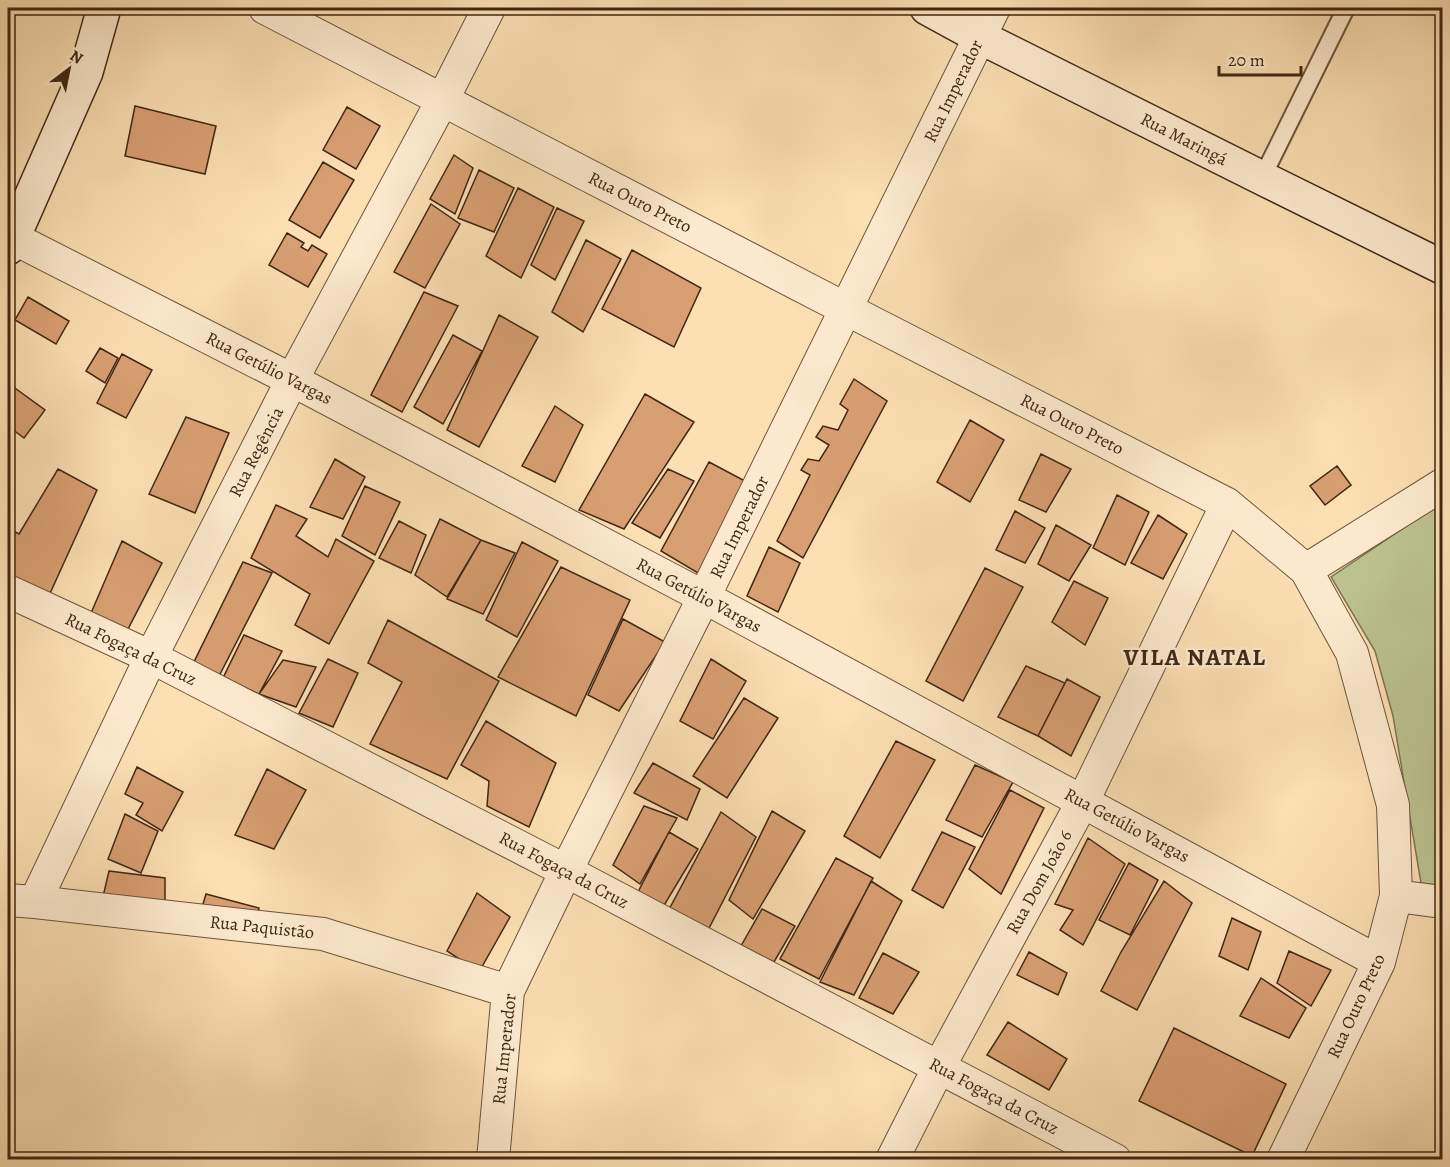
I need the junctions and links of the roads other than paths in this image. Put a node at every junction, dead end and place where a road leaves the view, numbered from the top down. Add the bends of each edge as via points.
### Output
1 (104, 8) edge
2 (264, 8) edge
3 (489, 8) edge
4 (927, 8) edge
5 (994, 8) edge
6 (1346, 8) edge
7 (980, 36) junction
8 (443, 99) junction
9 (1262, 178) junction
10 (10, 243) edge
11 (1443, 267) edge
12 (846, 309) junction
13 (292, 380) junction
14 (1443, 485) edge
15 (1227, 504) junction
16 (1306, 570) junction
17 (8, 591) edge
18 (704, 597) junction
19 (151, 657) junction
20 (1083, 801) junction
21 (566, 871) junction
22 (1396, 896) junction
23 (21, 901) edge
24 (1443, 902) edge
25 (1379, 962) junction
26 (508, 991) junction
27 (939, 1067) junction
28 (493, 1160) edge
29 (892, 1160) edge
30 (1115, 1160) edge
31 (1282, 1160) edge

1 - 10 street via 86,72
2 - 8 street, Rua Ouro Preto
3 - 8 street, Rua Regência
4 - 7 street, Rua Maringá
5 - 7 street, Rua Imperador
6 - 9 lane
7 - 9 street, Rua Maringá
7 - 12 street, Rua Imperador
8 - 12 street, Rua Ouro Preto
8 - 13 street, Rua Regência
9 - 11 street, Rua Maringá
10 - 13 street, Rua Getúlio Vargas
12 - 15 street, Rua Ouro Preto
12 - 18 street, Rua Imperador
13 - 18 street, Rua Getúlio Vargas
13 - 19 street, Rua Regência
14 - 16 street
15 - 16 street, Rua Ouro Preto
15 - 20 street, Rua Dom João 6
16 - 22 street, Rua Ouro Preto via 1352,654 1393,805
17 - 19 street, Rua Fogaça da Cruz
18 - 20 street, Rua Getúlio Vargas
18 - 21 street, Rua Imperador
19 - 21 street, Rua Fogaça da Cruz
19 - 23 street, Rua Regência
20 - 25 street, Rua Getúlio Vargas
20 - 27 street, Rua Dom João 6
21 - 26 street, Rua Imperador
21 - 27 street, Rua Fogaça da Cruz
22 - 24 street
22 - 25 street, Rua Ouro Preto
23 - 26 street, Rua Paquistão via 323,934
25 - 31 street, Rua Ouro Preto
26 - 28 street, Rua Imperador
27 - 29 street, Rua Dom João 6
27 - 30 street, Rua Fogaça da Cruz

